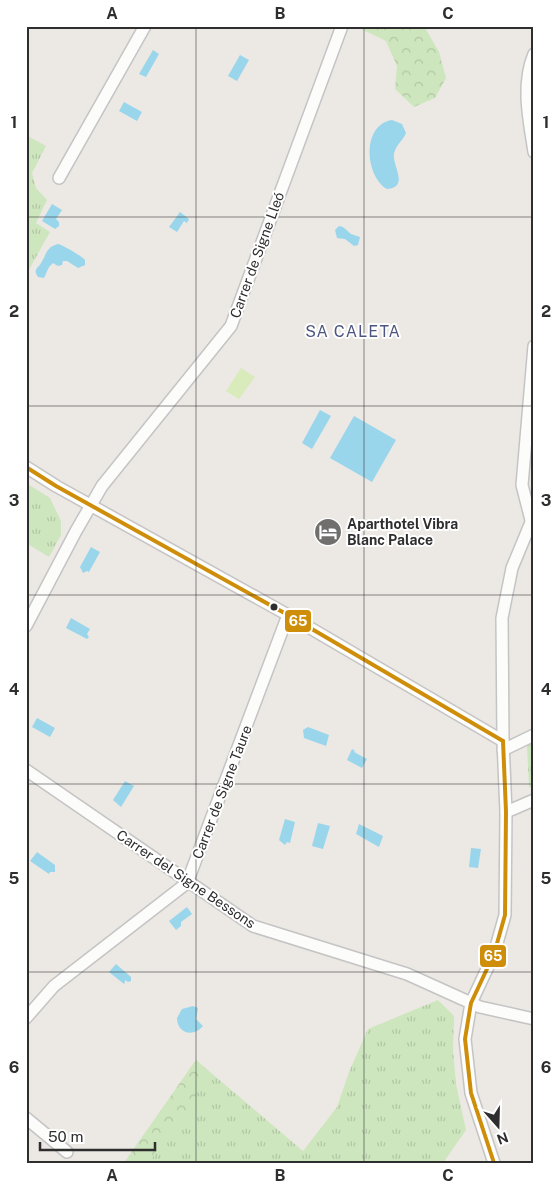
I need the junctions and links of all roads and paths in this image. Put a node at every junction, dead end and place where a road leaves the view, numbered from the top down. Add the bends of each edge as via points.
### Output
1 (145, 26) edge
2 (342, 26) edge
3 (534, 54) edge
4 (534, 152) edge
5 (59, 178) dead end
6 (534, 346) edge
7 (26, 467) edge
8 (90, 505) junction
9 (532, 517) edge
10 (288, 615) junction
11 (26, 626) edge
12 (534, 735) edge
13 (503, 746) junction
14 (26, 770) edge
15 (534, 800) edge
16 (506, 812) junction
17 (187, 882) junction
18 (471, 1003) junction
19 (26, 1018) edge
20 (534, 1019) edge
21 (26, 1118) edge
22 (67, 1152) dead end
23 (494, 1163) edge

1 - 5 street
2 - 8 street, Carrer de Signe Lleó via 231,326 128,452
3 - 4 street via 526,90
6 - 9 street via 522,484
7 - 8 street
8 - 10 street
8 - 11 street, Carrer de Signe Lleó
9 - 13 street via 512,568 502,618
10 - 13 street
10 - 17 street, Carrer de Signe Taure
12 - 13 street
13 - 16 street
14 - 17 street, Carrer del Signe Bessons
15 - 16 street
16 - 18 street via 505,915 494,954
17 - 18 street, Carrer del Signe Bessons via 252,926 407,974
17 - 19 street via 54,986
18 - 20 street, Carrer del Signe Bessons
18 - 23 street via 465,1039 471,1093
21 - 22 street

